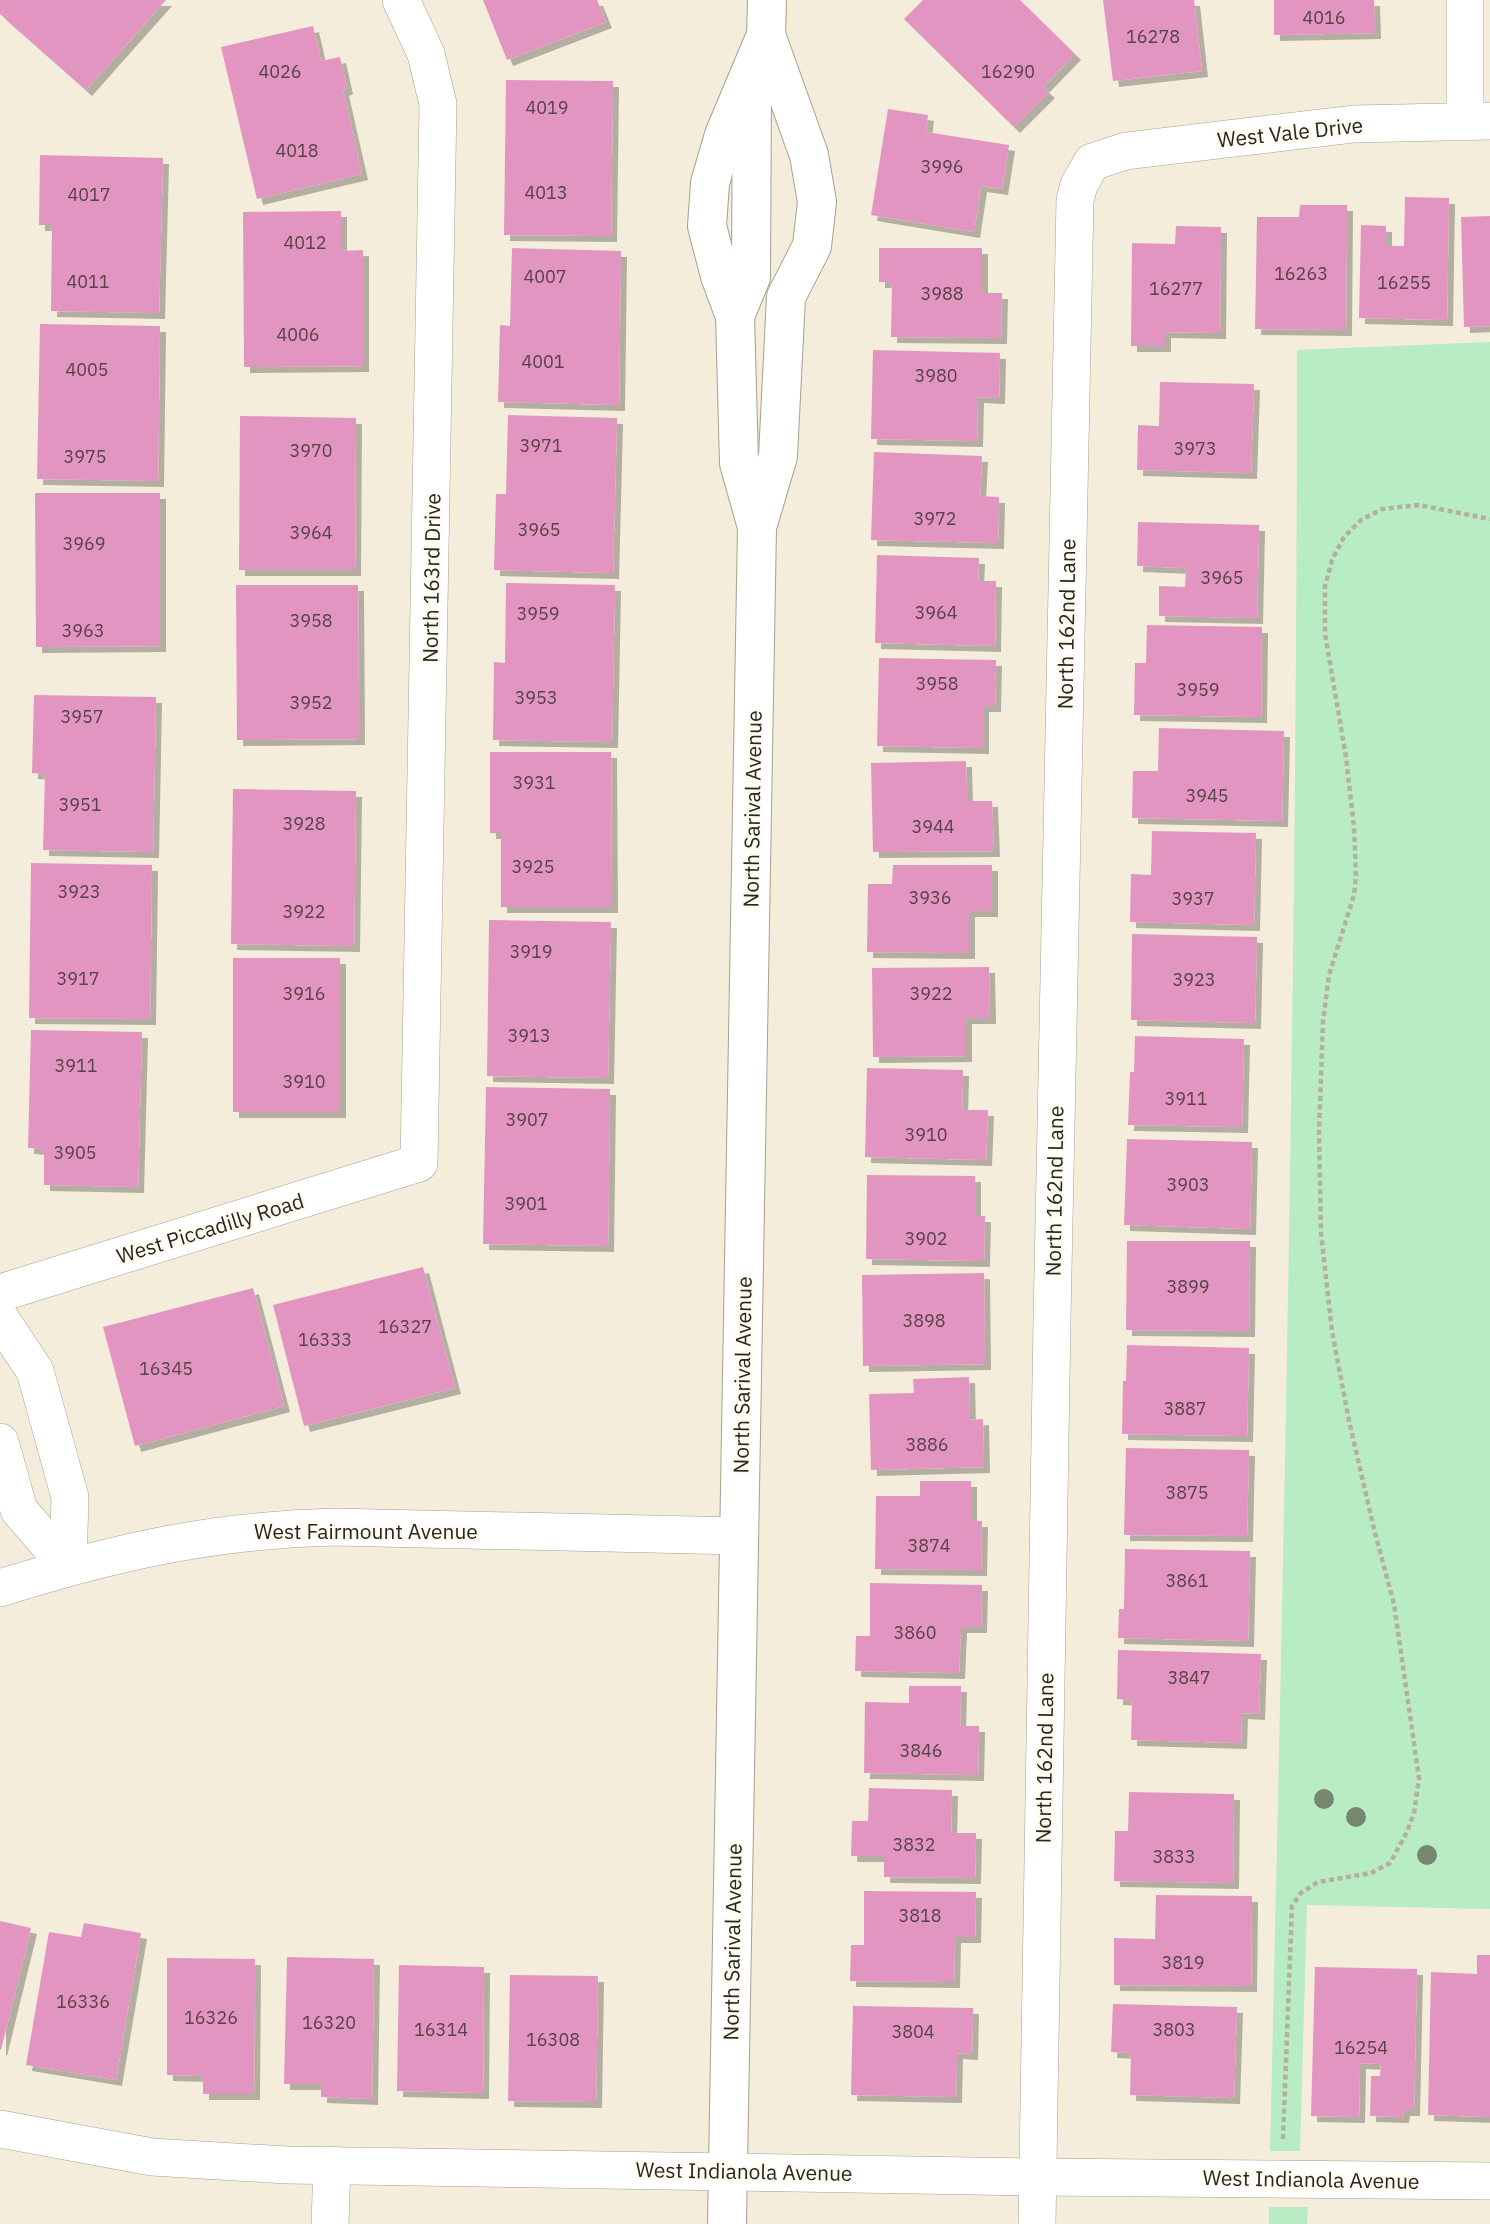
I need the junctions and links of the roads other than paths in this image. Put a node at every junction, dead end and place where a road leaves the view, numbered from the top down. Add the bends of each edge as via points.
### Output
1 (401, 0) edge
2 (1465, 0) edge
3 (766, 17) edge
4 (1477, 121) edge
5 (1092, 162) joint
6 (757, 527) junction
7 (419, 1163) joint
8 (0, 1293) edge
9 (0, 1318) edge
10 (0, 1442) edge
11 (739, 1536) junction
12 (68, 1567) junction
13 (0, 1588) edge
14 (0, 2129) edge
15 (332, 2165) junction
16 (728, 2170) junction
17 (1038, 2177) junction
18 (1490, 2181) edge
19 (330, 2224) edge
20 (727, 2224) edge
21 (1037, 2224) edge

1 - 7 street, North 163rd Drive via 426,54 438,104
2 - 4 street
3 - 6 street, North Sarival Avenue via 752,71 724,135 710,183 707,226 735,316 739,463
3 - 6 street, North Sarival Avenue via 809,155 817,202 812,246 786,297 778,456
4 - 5 street, West Vale Drive via 1291,130 1126,151
5 - 17 street, North 162nd Lane via 1075,200
6 - 11 street, North Sarival Avenue
7 - 8 street, West Piccadilly Road
9 - 12 street via 35,1371 71,1497
10 - 12 street via 19,1510
11 - 12 street, West Fairmount Avenue via 273,1529 170,1543
11 - 16 street, North Sarival Avenue
12 - 13 street, West Fairmount Avenue
14 - 15 street, West Indianola Avenue via 152,2157
15 - 16 street, West Indianola Avenue
15 - 19 street
16 - 17 street, West Indianola Avenue
16 - 20 street, North Sarival Avenue
17 - 18 street, West Indianola Avenue
17 - 21 street, North 162nd Lane

